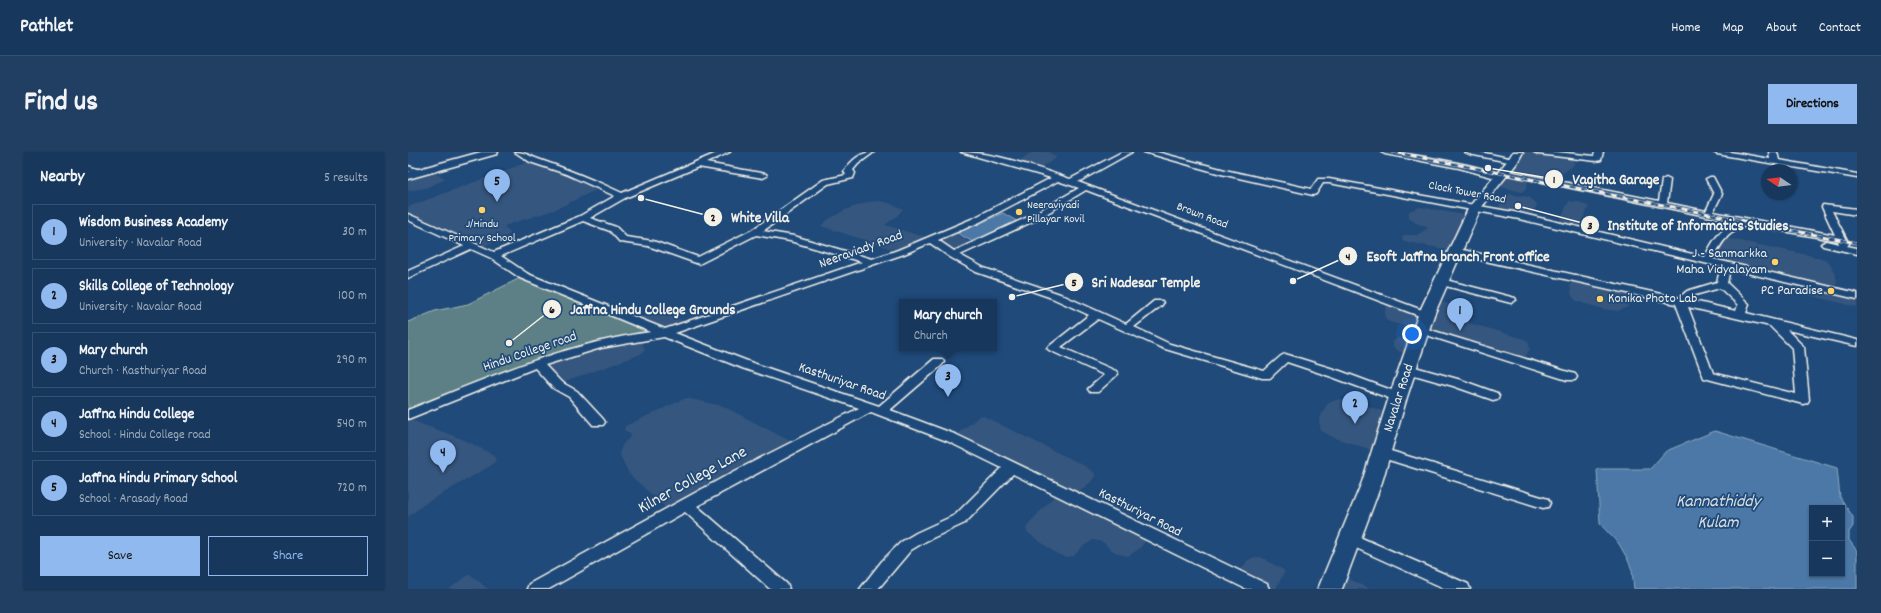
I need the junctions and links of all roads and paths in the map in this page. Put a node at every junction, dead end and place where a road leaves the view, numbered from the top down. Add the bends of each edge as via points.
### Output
1 (493, 152) edge
2 (519, 152) edge
3 (726, 152) edge
4 (870, 152) edge
5 (965, 152) edge
6 (1128, 152) edge
7 (1148, 152) edge
8 (1385, 152) edge
9 (1469, 152) edge
10 (1538, 152) edge
11 (1599, 152) edge
12 (1717, 152) edge
13 (1773, 152) edge
14 (1775, 162) junction
15 (696, 164) junction
16 (1508, 166) edge
17 (408, 168) edge
18 (420, 173) junction
19 (408, 176) edge
20 (763, 176) dead end
21 (1857, 176) edge
22 (1059, 177) junction
23 (1710, 179) dead end
24 (1666, 180) dead end
25 (1071, 182) junction
26 (1086, 187) junction
27 (622, 196) junction
28 (1663, 204) junction
29 (1475, 206) junction
30 (1710, 211) dead end
31 (1857, 212) edge
32 (408, 217) edge
33 (583, 218) junction
34 (1754, 223) junction
35 (1733, 225) junction
36 (755, 232) junction
37 (931, 239) junction
38 (1842, 239) junction
39 (471, 246) junction
40 (1847, 248) junction
41 (1454, 251) junction
42 (1857, 251) edge
43 (953, 255) junction
44 (494, 256) junction
45 (1708, 260) junction
46 (872, 262) junction
47 (1726, 265) junction
48 (408, 275) edge
49 (1442, 282) junction
50 (1722, 284) junction
51 (1857, 296) edge
52 (1512, 300) dead end
53 (1681, 302) junction
54 (1158, 303) dead end
55 (1098, 314) junction
56 (1740, 314) junction
57 (1773, 322) junction
58 (1424, 323) junction
59 (1127, 328) junction
60 (665, 334) junction
61 (1857, 343) edge
62 (938, 362) dead end
63 (538, 364) junction
64 (1408, 368) junction
65 (1571, 377) dead end
66 (1094, 389) dead end
67 (1392, 395) junction
68 (1493, 396) dead end
69 (875, 409) junction
70 (408, 415) edge
71 (598, 422) dead end
72 (1381, 453) junction
73 (1012, 468) junction
74 (1543, 503) dead end
75 (687, 505) junction
76 (1350, 539) junction
77 (535, 589) edge
78 (781, 589) edge
79 (868, 589) edge
80 (1260, 589) edge
81 (1330, 589) edge
82 (1462, 589) edge

1 - 18 street
2 - 27 street
3 - 15 street
4 - 36 street via 855,162 848,171 851,173 850,176 826,182 814,189
5 - 22 street, Brown Road
6 - 25 street
7 - 29 street, Clock Tower Road via 1313,192 1321,181 1330,181
8 - 16 street via 1460,166
9 - 16 street
10 - 11 street via 1596,159
12 - 14 street
13 - 14 street
14 - 21 street
15 - 20 street
15 - 27 street
16 - 28 street
16 - 29 street, Navalar Road
17 - 18 street
18 - 19 street
22 - 25 street, Brown Road
22 - 37 street, Neeraviady Road via 983,217
23 - 30 street via 1718,194
24 - 28 street
25 - 26 street, Brown Road
26 - 43 street via 1033,218
26 - 58 street, Brown Road via 1214,233
27 - 33 street
28 - 34 street
29 - 41 street, Navalar Road
29 - 45 street, Clock Tower Road
31 - 38 street via 1826,206
32 - 39 street, Kasthuriyar Road
33 - 36 street via 613,229 623,240 650,243 699,261
33 - 44 street
34 - 35 street
34 - 38 street
35 - 40 street
35 - 45 street via 1721,237
36 - 46 street via 791,238
37 - 43 street
37 - 46 street, Neeraviady Road
38 - 40 street
39 - 44 street, Kasthuriyar Road
39 - 48 street
40 - 42 street
41 - 49 street, Navalar Road
41 - 53 street
43 - 55 street via 995,276 1056,296
44 - 60 street, Kasthuriyar Road via 524,276
45 - 47 street, Clock Tower Road
46 - 60 street, Neeraviady Road
47 - 50 street
47 - 51 street, Clock Tower Road
49 - 52 street
49 - 58 street, Navalar Road
50 - 53 street via 1691,293
50 - 56 street via 1744,304
53 - 56 street
53 - 57 street via 1708,375 1803,400 1798,347
54 - 59 street
55 - 59 street
55 - 66 street via 1052,348 1112,374
56 - 57 street
57 - 61 street
58 - 64 street, Navalar Road
58 - 65 street, Brown Road
59 - 67 street via 1166,346 1266,375 1285,358
60 - 63 street, Hindu College road via 638,336 582,349
60 - 69 street, Kasthuriyar Road
62 - 69 street, Kilner College Lane
63 - 70 street, Hindu College road
63 - 71 street via 557,385 573,394
64 - 67 street, Navalar Road
64 - 68 street
67 - 72 street, Navalar Road
69 - 73 street, Kasthuriyar Road via 952,438
69 - 75 street, Kilner College Lane
72 - 74 street
72 - 76 street, Navalar Road
73 - 79 street via 960,518 906,546
73 - 80 street, Kasthuriyar Road
75 - 77 street, Kilner College Lane
75 - 78 street
76 - 81 street, Navalar Road
76 - 82 street

